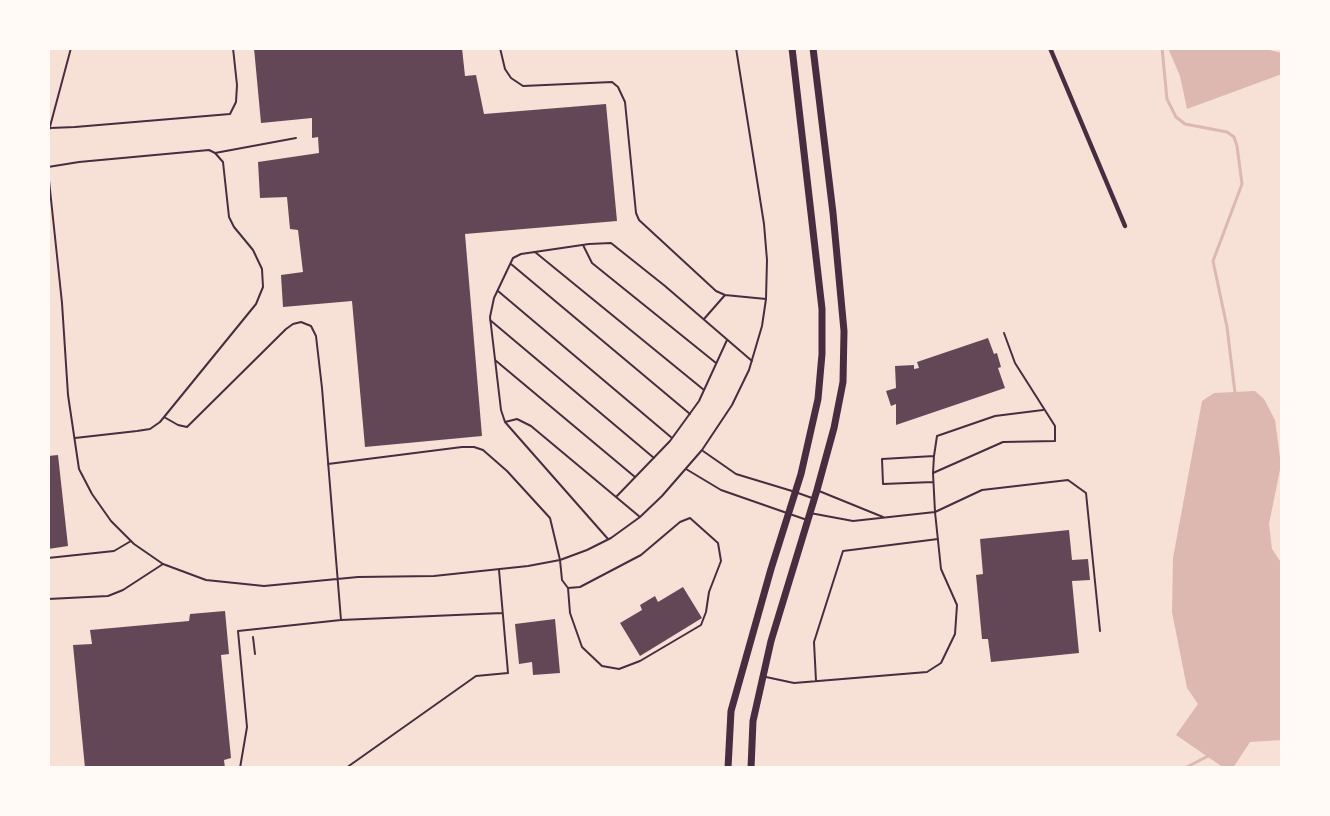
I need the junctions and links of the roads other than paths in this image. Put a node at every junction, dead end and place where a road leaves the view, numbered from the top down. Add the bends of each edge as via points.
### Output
1 (71, 48) edge
2 (233, 48) edge
3 (500, 48) edge
4 (736, 48) edge
5 (792, 48) edge
6 (813, 48) edge
7 (1050, 48) edge
8 (50, 128) junction
9 (48, 134) edge
10 (296, 138) dead end
11 (215, 153) junction
12 (48, 169) edge
13 (1125, 226) dead end
14 (583, 245) junction
15 (535, 252) junction
16 (511, 264) junction
17 (498, 290) junction
18 (725, 295) junction
19 (766, 299) junction
20 (490, 320) junction
21 (704, 320) junction
22 (1004, 333) dead end
23 (728, 340) junction
24 (494, 358) junction
25 (753, 361) junction
26 (717, 363) junction
27 (704, 390) junction
28 (1044, 409) junction
29 (690, 414) junction
30 (164, 417) junction
31 (506, 422) junction
32 (75, 438) junction
33 (672, 438) junction
34 (702, 450) junction
35 (934, 456) junction
36 (654, 458) junction
37 (328, 464) junction
38 (686, 469) junction
39 (933, 473) junction
40 (635, 477) junction
41 (933, 482) junction
42 (817, 490) junction
43 (795, 492) junction
44 (616, 497) junction
45 (815, 499) junction
46 (935, 512) junction
47 (788, 513) junction
48 (640, 517) junction
49 (809, 517) junction
50 (886, 518) junction
51 (938, 538) junction
52 (608, 539) junction
53 (131, 541) junction
54 (48, 558) edge
55 (560, 560) junction
56 (164, 564) junction
57 (499, 569) junction
58 (337, 579) junction
59 (568, 588) junction
60 (48, 599) edge
61 (502, 613) junction
62 (341, 620) junction
63 (1100, 631) dead end
64 (763, 676) junction
65 (816, 681) junction
66 (240, 768) edge
67 (346, 768) edge
68 (728, 768) edge
69 (751, 768) edge

1 - 8 lane
2 - 8 lane via 237,85 236,102 230,114
3 - 18 lane via 505,69 523,86 612,82 618,87 626,102 639,220 699,277
4 - 19 lane via 764,224
5 - 43 main road via 822,309 818,399
6 - 42 main road via 844,331 843,382
7 - 13 street
8 - 9 lane
10 - 11 lane
11 - 12 lane via 209,150 79,162
11 - 30 lane via 223,162 229,217 259,260 263,286 256,304
12 - 32 lane
14 - 15 lane
14 - 21 lane via 611,243
14 - 26 lane via 592,264
15 - 16 lane via 513,258
15 - 27 lane
16 - 17 lane
16 - 29 lane
17 - 20 lane
17 - 33 lane
18 - 19 lane
18 - 21 lane
19 - 25 lane
20 - 24 lane
20 - 36 lane
21 - 23 lane
22 - 28 lane via 1015,363
23 - 25 lane
23 - 26 lane
24 - 31 lane
24 - 40 lane
25 - 34 lane via 732,405
26 - 27 lane
27 - 29 lane
28 - 35 lane via 995,416 937,436
28 - 39 lane via 1055,426 1055,441 1004,442
29 - 33 lane
30 - 32 lane via 150,429
30 - 37 lane via 187,427 286,329 301,321 311,326 316,336
31 - 44 lane via 524,422
31 - 52 lane
32 - 53 lane via 79,469 92,494
33 - 36 lane
34 - 38 lane
34 - 43 lane via 736,474
35 - 39 lane
35 - 41 lane via 882,459 883,484
36 - 40 lane
37 - 55 lane via 462,447 483,450 550,518
37 - 58 lane
38 - 47 lane via 721,490
38 - 48 lane
39 - 41 lane
40 - 44 lane
41 - 46 lane
42 - 45 main road
42 - 50 lane
43 - 45 lane
43 - 47 main road
44 - 48 lane
45 - 49 main road
46 - 50 lane
46 - 51 lane
46 - 63 lane via 982,490 1068,480 1086,493
47 - 49 lane
47 - 68 main road via 731,711
48 - 52 lane
49 - 50 lane via 853,521
49 - 64 main road
51 - 65 lane via 843,550 814,642
51 - 65 lane via 941,569 957,605 955,634 941,663 927,672
52 - 55 lane
53 - 54 lane via 114,551
53 - 56 lane
55 - 57 lane
55 - 59 lane via 562,580
56 - 58 lane via 206,580 264,586
56 - 60 lane via 108,596
57 - 58 lane
57 - 61 lane
58 - 62 lane
59 - 59 lane via 580,587 641,555 690,518 717,543 721,561 701,625 619,669 602,666 582,647 570,613
61 - 62 lane
61 - 67 lane via 508,673 476,676
62 - 66 lane via 238,631 246,727
64 - 65 lane via 794,683
64 - 69 main road via 753,721

